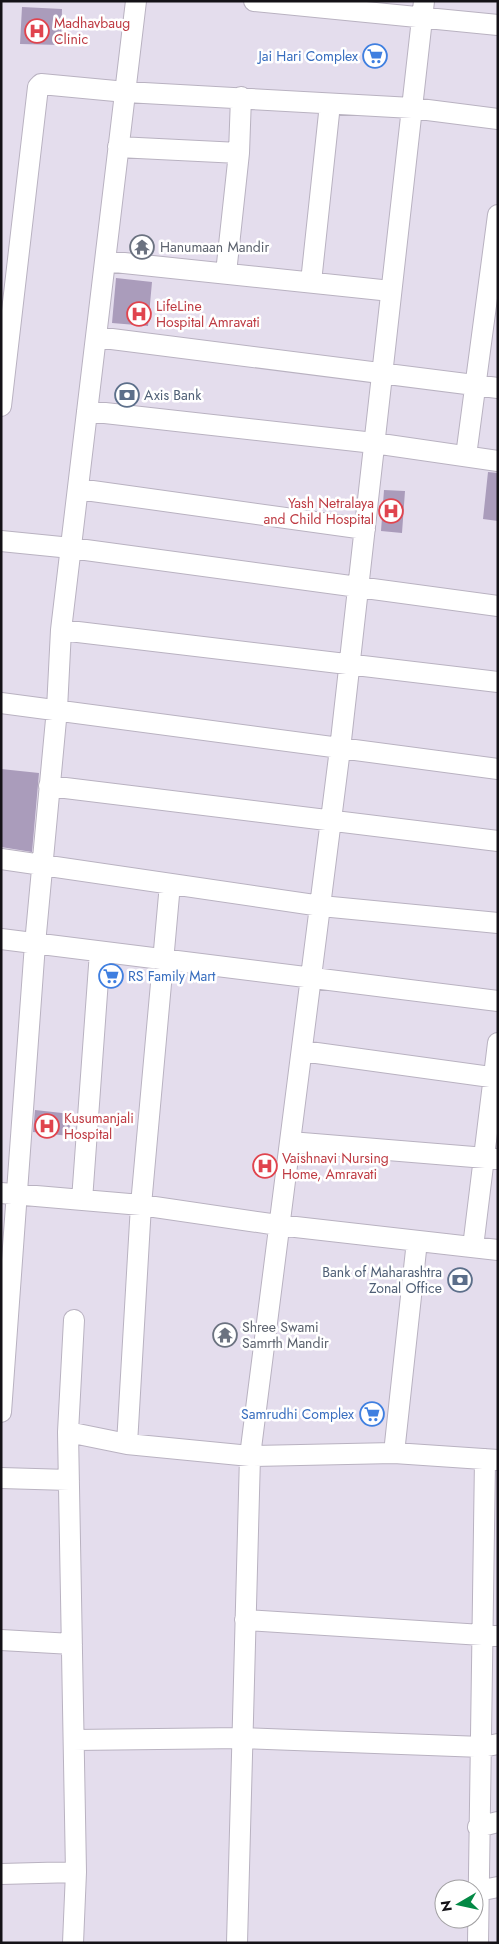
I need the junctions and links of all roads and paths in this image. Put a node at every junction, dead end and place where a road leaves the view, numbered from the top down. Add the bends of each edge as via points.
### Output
1 (136, 1) edge
2 (254, 1) edge
3 (422, 9) edge
4 (498, 26) edge
5 (126, 92) junction
6 (241, 97) junction
7 (330, 104) junction
8 (412, 108) junction
9 (498, 119) edge
10 (118, 147) junction
11 (238, 153) junction
12 (498, 215) edge
13 (105, 261) junction
14 (226, 274) junction
15 (311, 282) junction
16 (391, 291) junction
17 (96, 337) junction
18 (382, 374) junction
19 (475, 385) junction
20 (498, 388) edge
21 (1, 406) edge
22 (87, 411) junction
23 (374, 443) junction
24 (466, 456) junction
25 (498, 461) edge
26 (78, 489) junction
27 (365, 529) junction
28 (1, 541) edge
29 (71, 548) junction
30 (358, 589) junction
31 (498, 606) edge
32 (61, 630) junction
33 (350, 666) junction
34 (498, 682) edge
35 (1, 703) edge
36 (57, 709) junction
37 (340, 749) junction
38 (498, 769) edge
39 (49, 786) junction
40 (331, 820) junction
41 (498, 841) edge
42 (1, 859) edge
43 (41, 865) junction
44 (170, 884) junction
45 (321, 906) junction
46 (498, 922) edge
47 (1, 938) edge
48 (35, 944) junction
49 (100, 952) junction
50 (163, 960) junction
51 (311, 978) junction
52 (498, 1001) edge
53 (498, 1043) edge
54 (302, 1050) junction
55 (496, 1077) edge
56 (290, 1142) junction
57 (490, 1158) edge
58 (10, 1194) edge
59 (82, 1200) junction
60 (141, 1205) junction
61 (278, 1225) junction
62 (417, 1241) junction
63 (473, 1247) junction
64 (498, 1250) edge
65 (74, 1320) dead end
66 (1, 1412) edge
67 (68, 1432) junction
68 (127, 1444) junction
69 (394, 1453) junction
70 (250, 1456) junction
71 (491, 1460) edge
72 (1, 1478) edge
73 (69, 1480) junction
74 (491, 1565) edge
75 (245, 1620) junction
76 (491, 1636) edge
77 (1, 1640) edge
78 (72, 1644) junction
79 (242, 1738) junction
80 (74, 1740) junction
81 (490, 1746) edge
82 (498, 1822) edge
83 (478, 1827) junction
84 (76, 1872) junction
85 (1, 1874) edge
86 (478, 1879) edge
87 (498, 1887) edge
88 (484, 1890) edge
89 (478, 1929) edge
90 (73, 1943) edge
91 (237, 1943) edge
92 (478, 1943) edge

1 - 5 street
2 - 3 street
3 - 4 street
3 - 8 street
5 - 6 street
5 - 10 street
5 - 21 street via 45,84 38,87
6 - 7 street
6 - 11 street
7 - 8 street
7 - 15 street
8 - 9 street
8 - 16 street
10 - 11 street
10 - 13 street
11 - 14 street
12 - 19 street
13 - 14 street
13 - 17 street
14 - 15 street
15 - 16 street
16 - 18 street
17 - 18 street
17 - 22 street
18 - 19 street
18 - 23 street
19 - 20 street
19 - 24 street
22 - 23 street
22 - 26 street
23 - 24 street
23 - 27 street
24 - 25 street
26 - 27 street
26 - 29 street
27 - 30 street
28 - 29 street
29 - 30 street
29 - 32 street
30 - 31 street
30 - 33 street
32 - 33 street
32 - 36 street
33 - 34 street
33 - 37 street
35 - 36 street
36 - 37 street
36 - 39 street
37 - 38 street
37 - 40 street
39 - 40 street
39 - 43 street
40 - 41 street
40 - 45 street
42 - 43 street
43 - 44 street
43 - 48 street
44 - 45 street
44 - 50 street
45 - 46 street
45 - 51 street
47 - 48 street
48 - 49 street
48 - 58 street
49 - 50 street
49 - 59 street
50 - 51 street
50 - 60 street
51 - 52 street
51 - 54 street
53 - 55 street
54 - 55 street
54 - 56 street
55 - 57 street
56 - 57 street
56 - 61 street
57 - 63 street
58 - 59 street
58 - 66 street
59 - 60 street
60 - 61 street
60 - 68 street
61 - 62 street
61 - 70 street
62 - 63 street
62 - 69 street
63 - 64 street
65 - 67 street
67 - 68 street
67 - 73 street
68 - 70 street
69 - 70 street
69 - 71 street
70 - 75 street
71 - 74 street
72 - 73 street
73 - 78 street
74 - 76 street
75 - 76 street
75 - 79 street
76 - 81 street
77 - 78 street
78 - 80 street
79 - 80 street
79 - 81 street
79 - 91 street
80 - 84 street
81 - 83 street
82 - 83 street
83 - 86 street
84 - 85 street
84 - 90 street
87 - 88 street
89 - 92 street

